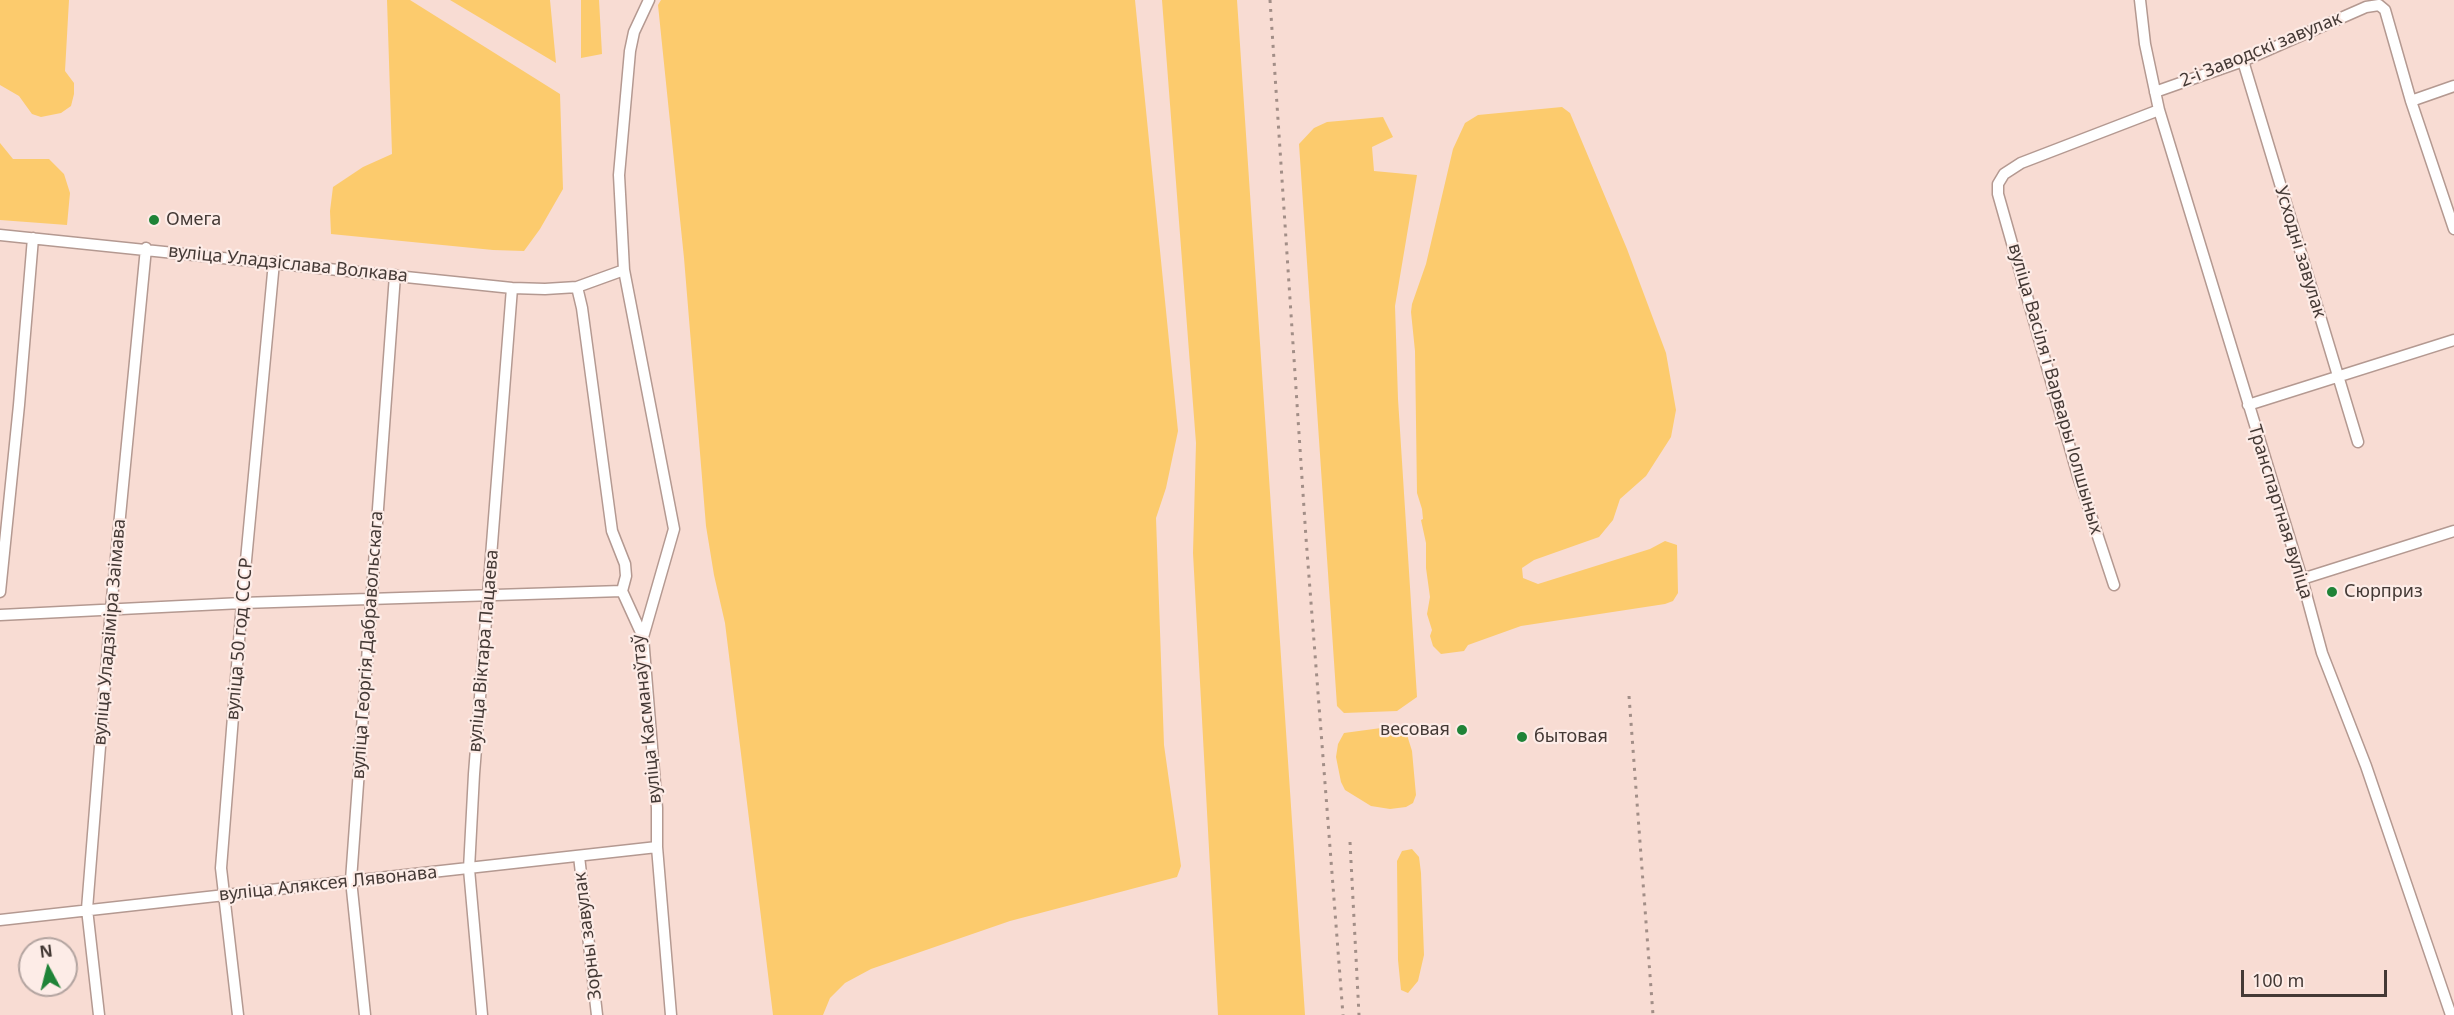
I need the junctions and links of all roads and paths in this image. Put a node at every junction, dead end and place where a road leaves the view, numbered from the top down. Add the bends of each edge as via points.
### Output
1 (649, 0) edge
2 (2140, 0) edge
3 (2242, 61) junction
4 (2454, 86) edge
5 (2155, 92) junction
6 (2410, 101) junction
7 (2159, 110) junction
8 (2454, 229) edge
9 (0, 235) edge
10 (33, 238) junction
11 (146, 248) junction
12 (274, 262) junction
13 (624, 270) junction
14 (395, 275) junction
15 (577, 287) junction
16 (512, 288) junction
17 (2454, 340) edge
18 (2338, 376) junction
19 (2248, 405) junction
20 (2358, 442) dead end
21 (2454, 531) edge
22 (2302, 579) junction
23 (2114, 585) dead end
24 (622, 591) junction
25 (0, 592) edge
26 (489, 596) junction
27 (372, 598) junction
28 (242, 603) junction
29 (111, 609) junction
30 (0, 615) edge
31 (643, 637) junction
32 (657, 847) junction
33 (579, 856) junction
34 (470, 869) junction
35 (351, 880) junction
36 (225, 895) junction
37 (87, 909) junction
38 (0, 920) edge
39 (99, 1015) edge
40 (238, 1015) edge
41 (364, 1015) edge
42 (482, 1015) edge
43 (597, 1015) edge
44 (671, 1015) edge
45 (2451, 1015) edge

1 - 13 street via 634,32 624,97 618,167
2 - 5 street, Транспартная вуліца
3 - 5 street, 2-і Заводскі завулак
3 - 6 street, 2-і Заводскі завулак via 2366,7 2379,5 2385,10
3 - 18 street, Усходні завулак
4 - 6 street
5 - 7 street, Транспартная вуліца
6 - 8 street, 2-і Заводскі завулак
7 - 19 street, Транспартная вуліца
7 - 23 street, вуліца Васіля і Варвары Іолшыных via 2021,163 2004,174 1998,184 2079,476
9 - 10 street, вуліца Уладзіслава Волкава
10 - 11 street, вуліца Уладзіслава Волкава
10 - 25 street
11 - 12 street, вуліца Уладзіслава Волкава
11 - 29 street, вуліца Уладзіміра Заімава
12 - 14 street, вуліца Уладзіслава Волкава
12 - 28 street, вуліца 50 год СССР
13 - 15 street, вуліца Уладзіслава Волкава
13 - 31 street via 674,530
14 - 16 street, вуліца Уладзіслава Волкава
14 - 27 street, вуліца Георгія Дабравольскага
15 - 16 street, вуліца Уладзіслава Волкава
15 - 24 street, вуліца Касманаўтаў via 612,531 627,576
16 - 26 street, вуліца Віктара Пацаева
17 - 18 street
18 - 19 street
18 - 20 street, Усходні завулак
19 - 22 street, Транспартная вуліца
21 - 22 street
22 - 45 street, Транспартная вуліца via 2322,653 2366,766
24 - 26 street
24 - 31 street, вуліца Касманаўтаў
26 - 27 street
26 - 34 street, вуліца Віктара Пацаева
27 - 28 street
27 - 35 street, вуліца Георгія Дабравольскага
28 - 29 street
28 - 36 street, вуліца 50 год СССР via 221,868
29 - 30 street
29 - 37 street, вуліца Уладзіміра Заімава
31 - 32 street, вуліца Касманаўтаў
32 - 33 street, вуліца Аляксея Лявонава
32 - 44 street, вуліца Касманаўтаў
33 - 34 street, вуліца Аляксея Лявонава
33 - 43 street, Зорны завулак
34 - 35 street, вуліца Аляксея Лявонава
34 - 42 street, вуліца Віктара Пацаева
35 - 36 street, вуліца Аляксея Лявонава
35 - 41 street, вуліца Георгія Дабравольскага
36 - 37 street, вуліца Аляксея Лявонава
36 - 40 street, вуліца 50 год СССР
37 - 38 street, вуліца Аляксея Лявонава
37 - 39 street, вуліца Уладзіміра Заімава

